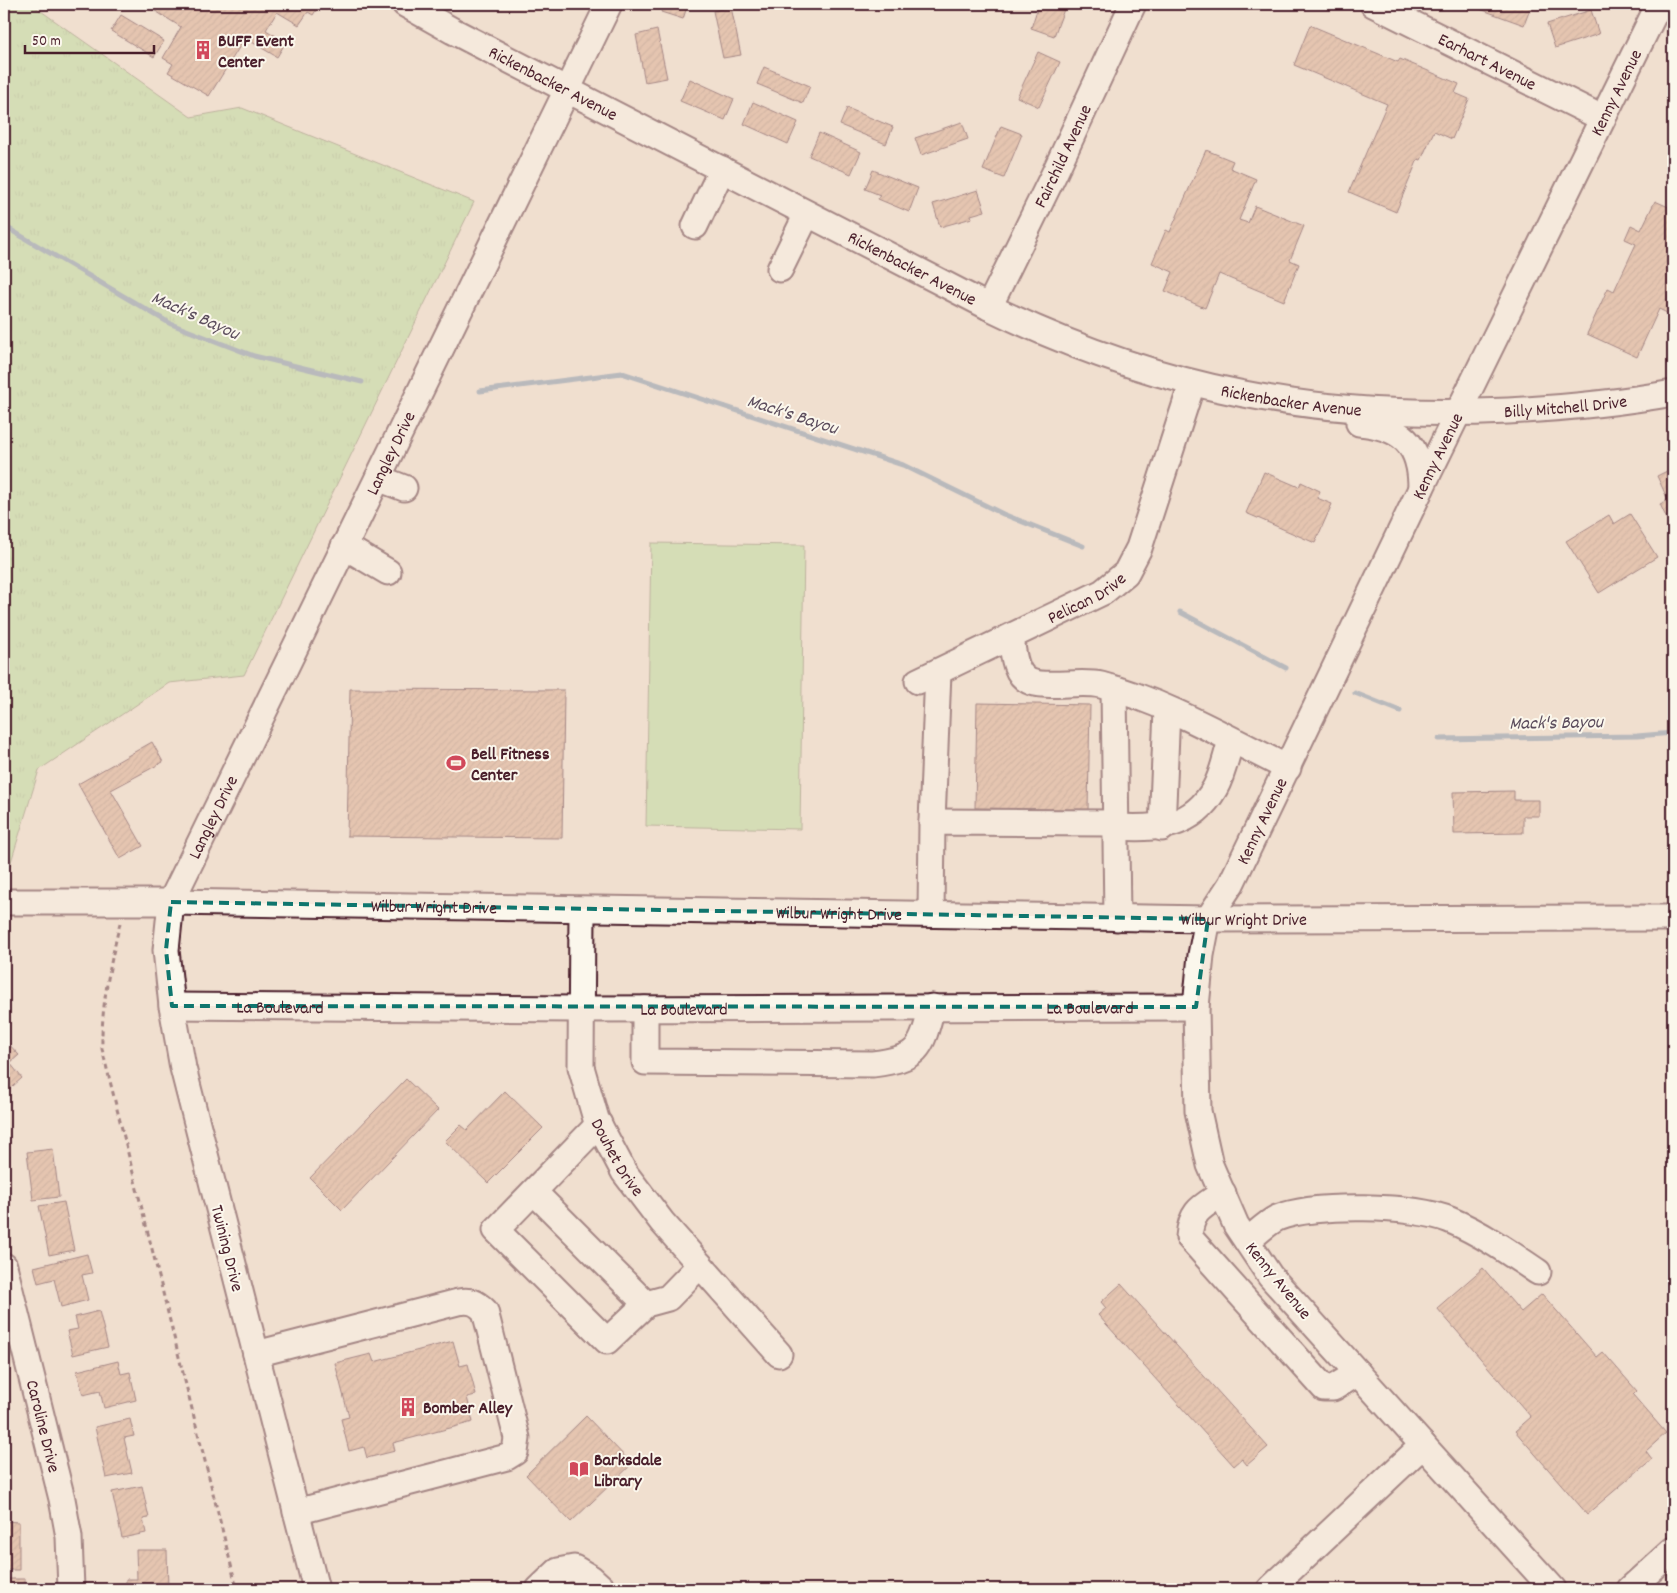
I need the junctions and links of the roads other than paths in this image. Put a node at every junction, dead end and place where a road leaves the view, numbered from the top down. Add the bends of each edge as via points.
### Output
1 (405, 4) edge
2 (609, 4) edge
3 (1133, 4) edge
4 (1373, 4) edge
5 (1659, 4) edge
6 (568, 90) junction
7 (1602, 118) junction
8 (722, 169) junction
9 (807, 214) junction
10 (695, 226) dead end
11 (780, 269) dead end
12 (989, 307) junction
13 (1192, 384) junction
14 (1673, 393) edge
15 (1313, 406) junction
16 (1458, 413) junction
17 (378, 478) junction
18 (404, 488) dead end
19 (1422, 488) junction
20 (344, 546) junction
21 (388, 572) dead end
22 (1011, 637) junction
23 (1114, 689) junction
24 (1167, 710) junction
25 (1232, 741) junction
26 (1288, 768) junction
27 (932, 822) junction
28 (1115, 825) junction
29 (1162, 828) junction
30 (4, 902) edge
31 (170, 902) junction
32 (582, 910) junction
33 (931, 914) junction
34 (1117, 918) junction
35 (1673, 918) edge
36 (1208, 919) junction
37 (172, 1006) junction
38 (1196, 1007) junction
39 (932, 1008) junction
40 (580, 1009) junction
41 (644, 1009) junction
42 (599, 1124) junction
43 (534, 1192) junction
44 (1222, 1193) junction
45 (1247, 1241) junction
46 (700, 1265) junction
47 (4, 1266) edge
48 (1538, 1272) dead end
49 (646, 1304) junction
50 (11, 1325) edge
51 (256, 1354) junction
52 (779, 1354) dead end
53 (1358, 1373) junction
54 (1423, 1445) junction
55 (296, 1512) junction
56 (1673, 1550) edge
57 (71, 1589) edge
58 (316, 1589) edge
59 (539, 1589) edge
60 (602, 1589) edge
61 (1270, 1589) edge
62 (1554, 1589) edge
63 (1630, 1589) edge

1 - 6 street, Rickenbacker Avenue
2 - 6 street, Langley Drive
3 - 12 street, Fairchild Avenue
4 - 7 street, Earhart Avenue
5 - 7 street, Kenny Avenue
6 - 8 street, Rickenbacker Avenue
6 - 17 street, Langley Drive
7 - 16 street, Kenny Avenue
8 - 9 street, Rickenbacker Avenue
8 - 10 street
9 - 11 street
9 - 12 street, Rickenbacker Avenue
12 - 13 street, Rickenbacker Avenue via 1085,350
13 - 15 street, Rickenbacker Avenue
13 - 22 street, Pelican Drive via 1131,566 1102,592
14 - 16 street, Billy Mitchell Drive via 1580,407
15 - 16 street, Rickenbacker Avenue
15 - 19 street via 1334,420 1379,425 1402,436 1418,456
16 - 19 street, Kenny Avenue
17 - 18 street
17 - 20 street, Langley Drive
19 - 26 street, Kenny Avenue
20 - 21 street
20 - 31 street, Langley Drive
22 - 23 street via 1016,663 1029,682 1098,684
22 - 27 street, Pelican Drive via 928,677
23 - 24 street
23 - 28 street
24 - 25 street
24 - 29 street
25 - 26 street
25 - 29 street via 1216,788 1203,805 1184,819
26 - 36 street, Kenny Avenue via 1231,884
27 - 28 street
27 - 33 street
28 - 29 street
28 - 34 street
30 - 31 street, Wilbur Wright Drive
31 - 32 street, Wilbur Wright Drive
31 - 37 street, Twining Drive via 166,950
32 - 33 street, Wilbur Wright Drive
32 - 40 street, Douhet Drive
33 - 34 street, Wilbur Wright Drive
34 - 36 street, Wilbur Wright Drive
35 - 36 street, Wilbur Wright Drive
36 - 38 street, Kenny Avenue
37 - 40 street, La Boulevard
37 - 51 street, Twining Drive via 196,1120
38 - 39 street, La Boulevard
38 - 44 street, Kenny Avenue via 1198,1111 1210,1165
39 - 41 street, La Boulevard
39 - 41 street via 927,1029 914,1053 899,1060 873,1064 645,1062
40 - 41 street, La Boulevard
40 - 42 street, Douhet Drive via 581,1067
42 - 43 street
42 - 46 street, Douhet Drive via 624,1172
43 - 49 street
43 - 49 street via 496,1230 607,1341
44 - 45 street, Kenny Avenue
44 - 53 street via 1196,1211 1189,1237 1324,1388 1333,1388
45 - 48 street via 1276,1219 1298,1212 1318,1209 1414,1211 1450,1220 1497,1244
45 - 53 street, Kenny Avenue via 1270,1276
46 - 49 street via 668,1298
46 - 52 street, Douhet Drive
47 - 50 street, Caroline Drive
50 - 57 street, Caroline Drive via 62,1499 69,1537
51 - 55 street, Twining Drive
51 - 55 street via 458,1302 469,1300 478,1303 485,1311 517,1438 515,1452 507,1457
53 - 54 street, Kenny Avenue
54 - 61 street
54 - 62 street, Kenny Avenue
55 - 58 street, Twining Drive
56 - 63 street
59 - 60 street via 558,1571 574,1568

